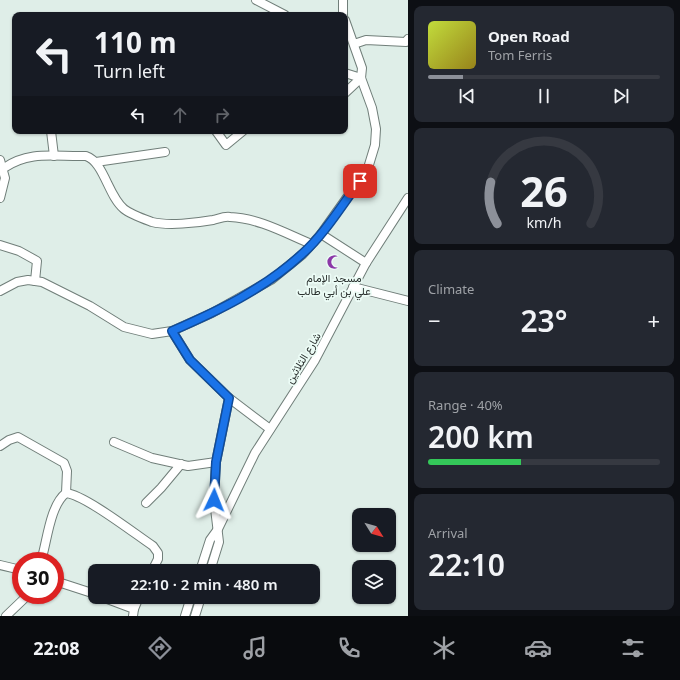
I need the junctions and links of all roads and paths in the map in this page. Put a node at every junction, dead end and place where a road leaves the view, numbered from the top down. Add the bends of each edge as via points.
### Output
1 (256, 0) edge
2 (343, 0) edge
3 (279, 12) edge
4 (343, 12) edge
5 (348, 28) edge
6 (408, 39) edge
7 (354, 44) junction
8 (348, 74) edge
9 (361, 78) junction
10 (348, 90) edge
11 (51, 134) edge
12 (218, 134) edge
13 (239, 134) edge
14 (165, 152) dead end
15 (54, 156) junction
16 (96, 162) junction
17 (2, 164) edge
18 (0, 198) edge
19 (408, 200) edge
20 (321, 234) junction
21 (311, 244) junction
22 (0, 245) edge
23 (366, 263) junction
24 (35, 281) junction
25 (354, 287) junction
26 (0, 291) edge
27 (407, 299) edge
28 (172, 331) junction
29 (229, 398) junction
30 (270, 429) junction
31 (114, 442) dead end
32 (0, 446) edge
33 (216, 462) junction
34 (181, 464) junction
35 (66, 493) junction
36 (146, 503) dead end
37 (218, 529) junction
38 (43, 552) edge
39 (154, 564) edge
40 (202, 564) edge
41 (212, 564) edge
42 (0, 565) edge
43 (12, 568) edge
44 (64, 584) edge
45 (88, 592) edge
46 (19, 604) edge
47 (117, 604) edge
48 (189, 604) edge
49 (199, 604) edge
50 (134, 612) edge
51 (6, 616) edge
52 (185, 616) edge
53 (195, 616) edge

1 - 3 street
2 - 4 street
5 - 7 street
6 - 7 street via 406,42 366,40
7 - 9 street via 362,68
8 - 9 street
9 - 10 street
9 - 20 street via 372,108 376,129 375,145 368,168
11 - 15 street
12 - 13 street via 226,145
14 - 16 street
15 - 16 street via 86,156
15 - 17 street via 28,156
16 - 21 street via 107,185 124,209 152,222 180,223 228,216 250,219
17 - 18 street via 5,178
19 - 23 street, شارع الثلاثين
20 - 21 street
20 - 23 street
21 - 28 street via 303,254 271,280 212,313
22 - 24 street via 19,251 37,261
23 - 25 street, شارع الثلاثين
24 - 26 street via 17,282
24 - 28 street via 90,306 124,327 152,334
25 - 27 street
25 - 30 street, شارع الثلاثين via 315,360
28 - 29 street via 190,360
29 - 30 street
29 - 33 street
30 - 37 street, شارع الثلاثين via 242,478
31 - 34 street via 152,458
32 - 35 street via 18,437 64,463 67,471
33 - 34 street via 188,466
33 - 37 street via 214,500
34 - 36 street
35 - 38 street via 55,508
35 - 39 street via 98,509 153,546 158,552
37 - 40 street, شارع الثلاثين via 210,540
37 - 41 street, شارع الثلاثين via 219,542
42 - 43 street
44 - 45 street
46 - 51 street
47 - 50 street
48 - 52 street
49 - 53 street

